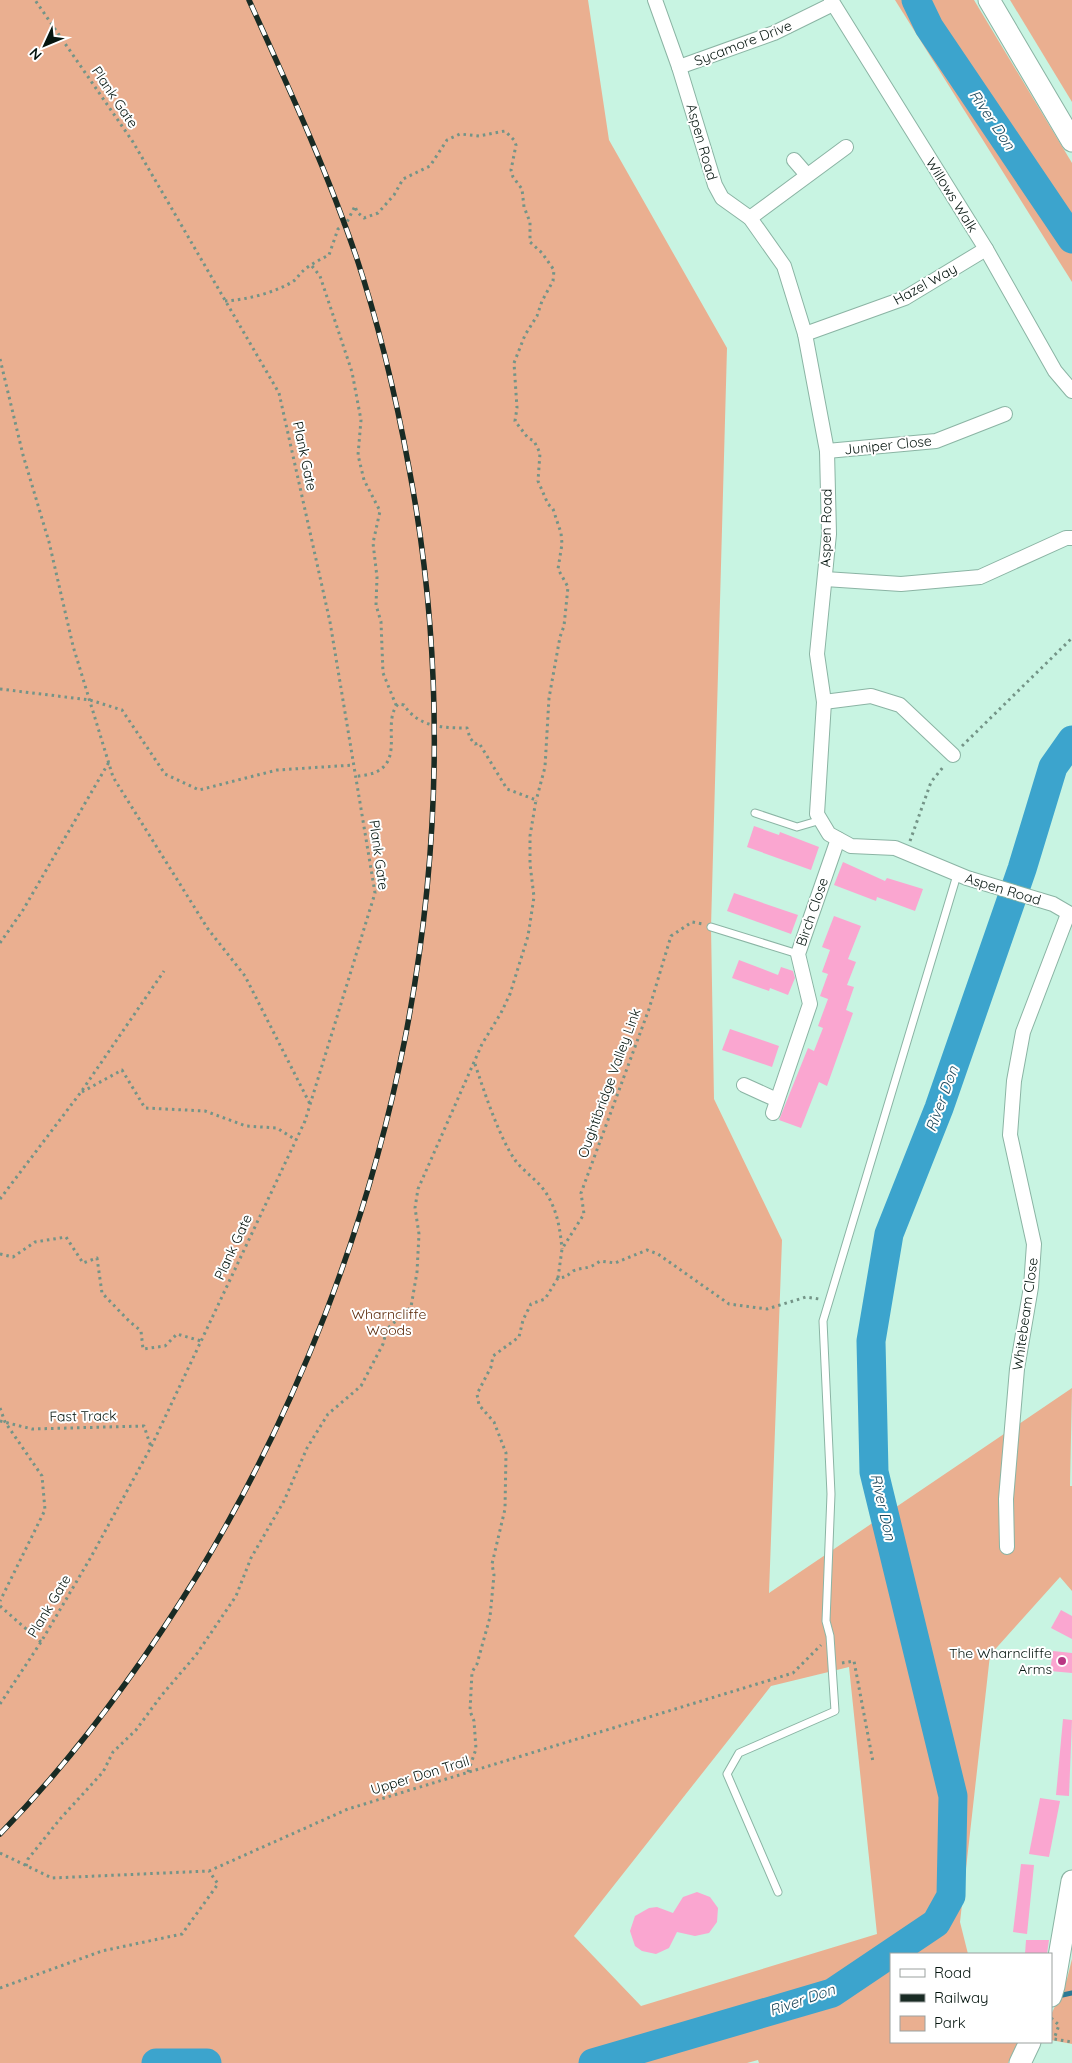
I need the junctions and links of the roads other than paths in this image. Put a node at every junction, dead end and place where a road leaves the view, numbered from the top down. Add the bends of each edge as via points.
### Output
1 (655, 0) edge
2 (989, 0) edge
3 (832, 2) edge
4 (679, 66) junction
5 (1072, 141) edge
6 (846, 147) dead end
7 (794, 160) dead end
8 (807, 175) junction
9 (750, 218) junction
10 (986, 249) junction
11 (805, 334) junction
12 (1072, 390) edge
13 (1006, 414) dead end
14 (827, 451) junction
15 (1072, 538) edge
16 (825, 579) junction
17 (824, 702) junction
18 (953, 755) road end
19 (755, 813) dead end
20 (821, 820) junction
21 (838, 839) junction
22 (962, 877) junction
23 (1070, 914) edge
24 (711, 927) road end
25 (798, 954) junction
26 (744, 1085) dead end
27 (1008, 1547) dead end
28 (1072, 1881) edge
29 (778, 1892) dead end
30 (1053, 1991) edge
31 (1030, 2043) edge
32 (1020, 2063) edge

1 - 4 street, Aspen Road
2 - 5 main road
3 - 4 street, Sycamore Drive via 774,33
3 - 10 street, Willows Walk
4 - 9 street, Aspen Road via 715,185 722,198
6 - 8 street
7 - 8 street
8 - 9 street
9 - 11 street, Aspen Road via 784,266
10 - 11 street, Hazel Way via 905,298
10 - 12 street, Willows Walk via 1032,334 1055,371
11 - 14 street, Aspen Road
13 - 14 street, Juniper Close via 936,440
14 - 16 street, Aspen Road
15 - 16 street via 980,577 901,584
16 - 17 street, Aspen Road via 817,654
17 - 18 street via 871,696 900,705
17 - 20 street, Aspen Road via 817,796 817,814
19 - 20 lane via 797,827
20 - 21 street, Aspen Road via 829,834
21 - 22 street, Aspen Road via 851,846 895,848
21 - 25 street, Birch Close
22 - 23 street, Aspen Road via 1053,904
22 - 29 lane via 823,1321 831,1494 826,1621 835,1711 739,1753 727,1774
23 - 27 street, Whitebeam Close via 1023,1032 1014,1081 1010,1135 1034,1244 1031,1287 1017,1369 1006,1499
24 - 25 lane
25 - 26 street, Birch Close via 810,1004 775,1107
28 - 30 main road
31 - 32 main road

